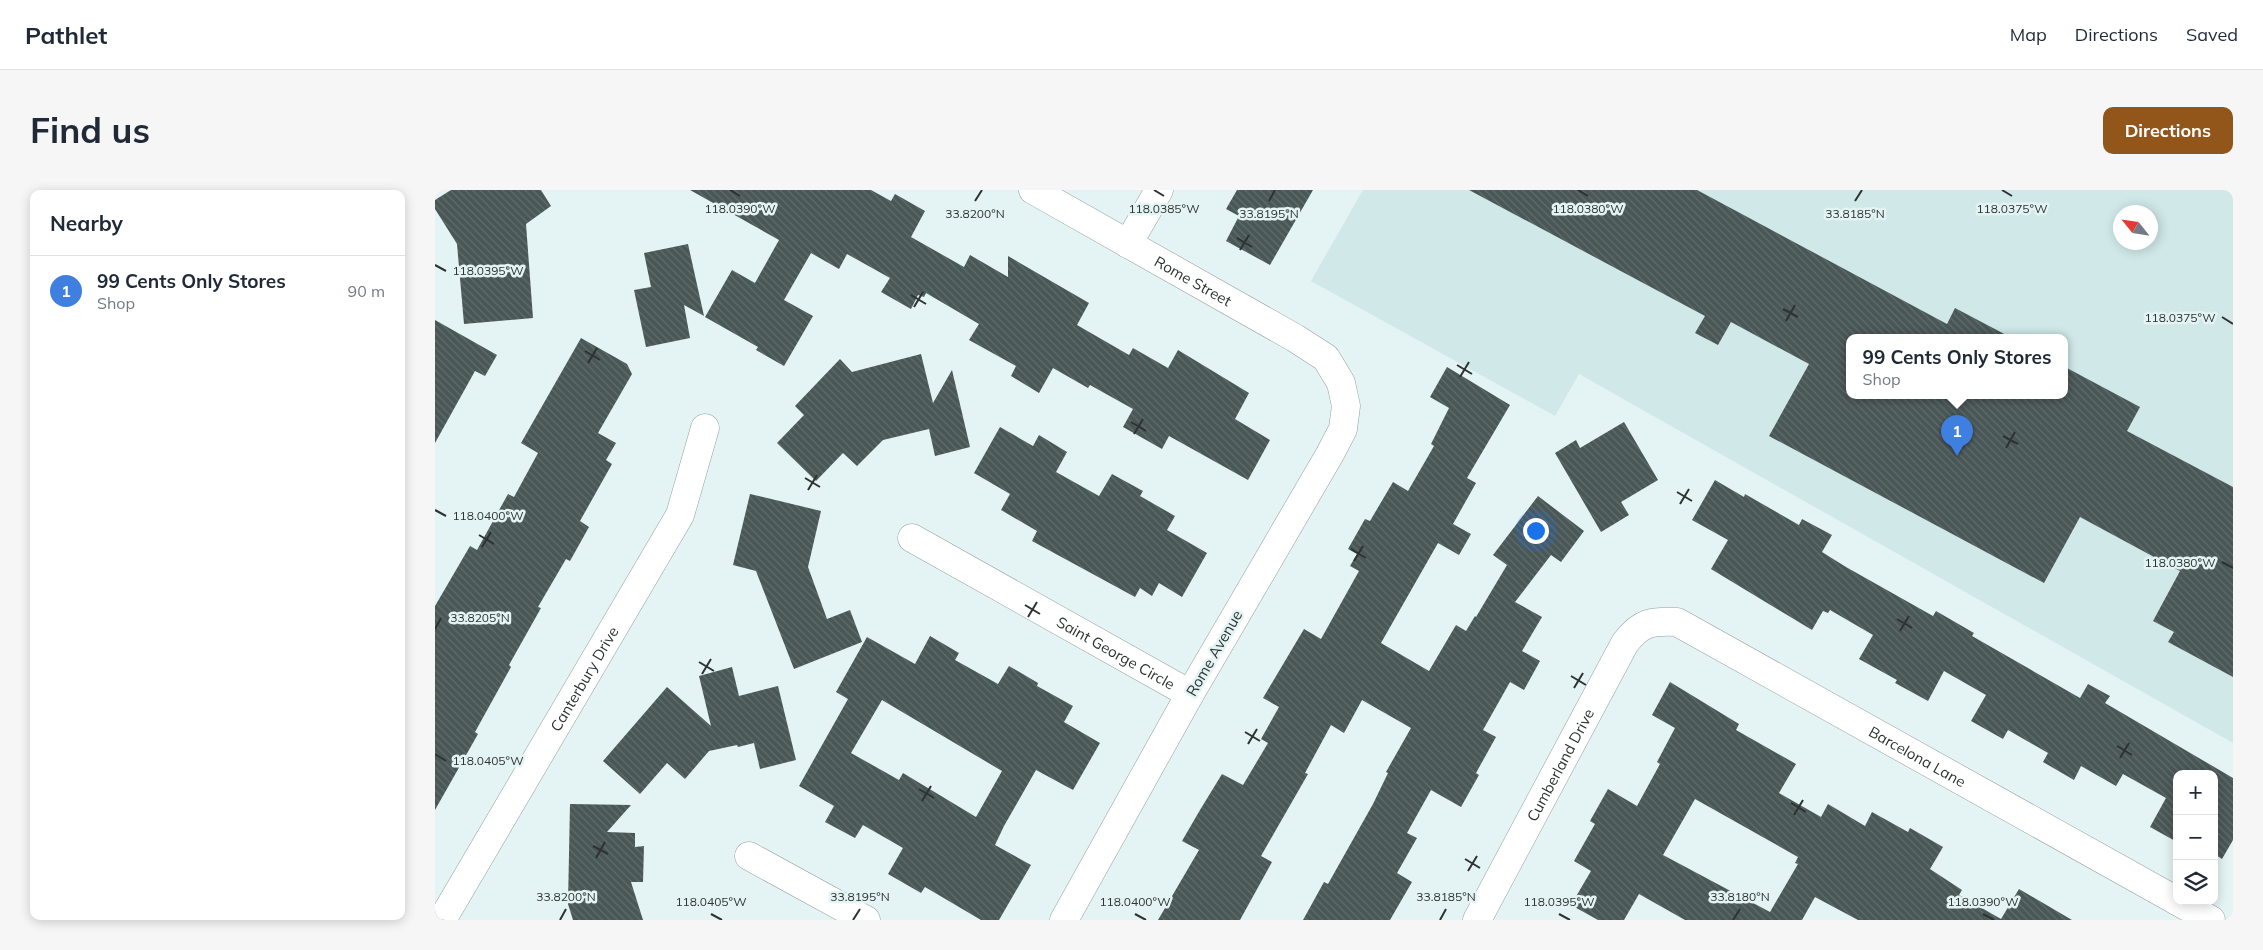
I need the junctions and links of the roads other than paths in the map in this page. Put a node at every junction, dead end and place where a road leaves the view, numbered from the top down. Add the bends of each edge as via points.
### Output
1 (1033, 190) edge
2 (1159, 190) edge
3 (1128, 244) junction
4 (1341, 383) joint
5 (705, 428) dead end
6 (912, 538) dead end
7 (1655, 621) joint
8 (1190, 694) junction
9 (749, 856) dead end
10 (2173, 899) edge
11 (2184, 905) edge
12 (1487, 917) edge
13 (441, 920) edge
14 (866, 920) edge
15 (1064, 920) edge
16 (2211, 920) edge

1 - 3 street, Rome Street
2 - 3 street
3 - 4 street, Rome Street via 1311,348 1326,358
4 - 8 street, Rome Avenue via 1346,406 1343,429
5 - 13 street, Canterbury Drive via 680,515
6 - 8 street, Saint George Circle
7 - 10 street, Barcelona Lane via 1677,622
7 - 12 street, Cumberland Drive via 1637,628 1625,643
8 - 15 street, Rome Avenue
9 - 14 street
11 - 16 street, Barcelona Lane

